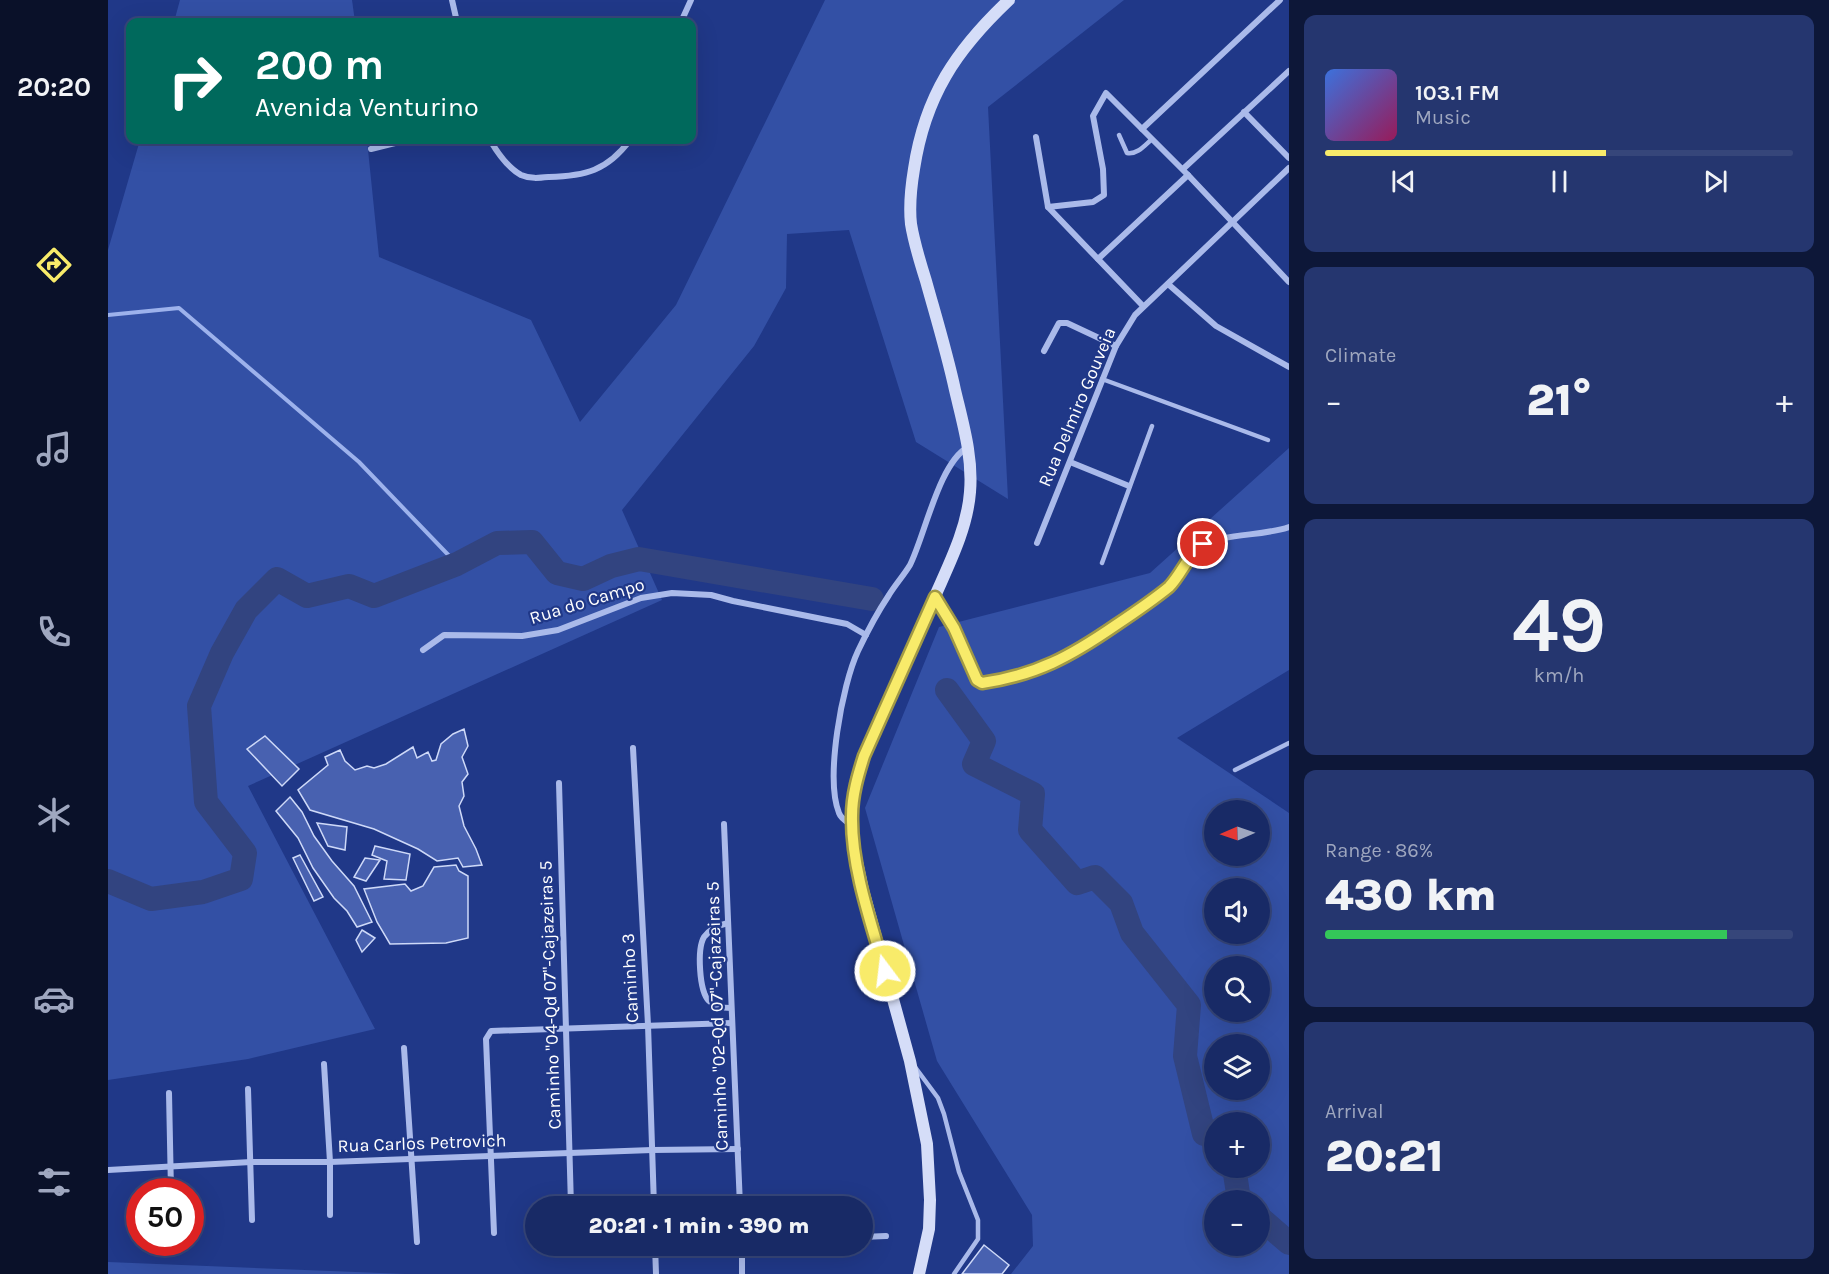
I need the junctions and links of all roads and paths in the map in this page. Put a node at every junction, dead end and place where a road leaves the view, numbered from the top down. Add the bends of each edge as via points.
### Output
1 (452, 0) edge
2 (691, 0) edge
3 (1009, 0) edge
4 (1281, 0) edge
5 (456, 18) edge
6 (683, 18) edge
7 (1289, 71) edge
8 (1244, 112) junction
9 (1142, 129) junction
10 (1119, 135) dead end
11 (1036, 137) dead end
12 (1152, 139) junction
13 (391, 144) edge
14 (493, 144) edge
15 (627, 144) edge
16 (371, 149) dead end
17 (1289, 158) edge
18 (1289, 168) edge
19 (1186, 172) junction
20 (1048, 207) junction
21 (1233, 222) junction
22 (1098, 259) junction
23 (1289, 282) edge
24 (1168, 284) junction
25 (1143, 306) junction
26 (1116, 346) junction
27 (1044, 351) dead end
28 (1289, 367) edge
29 (1102, 379) junction
30 (1152, 426) dead end
31 (1268, 440) dead end
32 (969, 447) junction
33 (1070, 462) junction
34 (1129, 486) junction
35 (1289, 526) edge
36 (1037, 543) dead end
37 (1102, 563) dead end
38 (935, 597) junction
39 (866, 635) junction
40 (423, 650) dead end
41 (1289, 743) edge
42 (633, 748) dead end
43 (1235, 770) dead end
44 (559, 783) dead end
45 (724, 825) dead end
46 (852, 825) junction
47 (728, 923) junction
48 (731, 1008) junction
49 (732, 1023) junction
50 (648, 1025) junction
51 (566, 1028) junction
52 (405, 1047) dead end
53 (910, 1061) junction
54 (324, 1064) dead end
55 (248, 1089) dead end
56 (169, 1092) dead end
57 (738, 1149) junction
58 (652, 1150) junction
59 (569, 1153) junction
60 (491, 1156) junction
61 (411, 1159) junction
62 (251, 1162) junction
63 (330, 1162) junction
64 (170, 1168) junction
65 (108, 1170) edge
66 (170, 1178) edge
67 (571, 1196) edge
68 (654, 1196) edge
69 (740, 1196) edge
70 (330, 1215) dead end
71 (252, 1220) dead end
72 (494, 1233) dead end
73 (886, 1236) dead end
74 (873, 1237) edge
75 (417, 1242) dead end
76 (655, 1256) edge
77 (742, 1256) edge
78 (656, 1274) edge
79 (742, 1274) edge
80 (919, 1274) edge
81 (954, 1274) edge

1 - 5 street
2 - 6 street
3 - 32 main road via 961,52 937,90 920,134 912,183 913,235
4 - 9 street
7 - 8 street
8 - 17 street
8 - 19 street
9 - 12 street
9 - 20 street via 1110,94 1102,96 1093,116 1104,195 1093,202
10 - 12 lane via 1131,154
11 - 20 street
12 - 19 street
13 - 16 street
14 - 15 street via 510,166 529,178 585,175 616,157
18 - 21 street, Rua Delmiro Gouveia
19 - 21 street
19 - 22 street
20 - 22 street
21 - 23 street
21 - 24 street, Rua Delmiro Gouveia
22 - 25 street
24 - 25 street, Rua Delmiro Gouveia
24 - 28 street via 1216,326
25 - 26 street, Rua Delmiro Gouveia
26 - 27 street via 1061,322
26 - 29 street, Rua Delmiro Gouveia
29 - 31 lane
29 - 33 street, Rua Delmiro Gouveia
30 - 34 lane
32 - 38 main road via 968,508
32 - 39 street via 961,451 946,474 910,565
33 - 34 street
33 - 36 street, Rua Delmiro Gouveia
34 - 37 lane
35 - 38 street via 1273,533 1228,537 1198,547 1180,576 1151,602 1068,656 1008,680 977,680
38 - 46 main road via 864,756 856,780
39 - 40 street, Rua do Campo via 847,624 711,594 672,593 641,598 558,630 522,636 444,635
39 - 46 street via 842,699 835,749 839,812
41 - 43 lane
42 - 50 street, Caminho 3
44 - 51 street, Caminho "04-Qd 07"-Cajazeiras 5
45 - 47 street, Caminho "02-Qd 07"-Cajazeiras 5
46 - 53 main road via 863,890
47 - 48 street, Caminho "02-Qd 07"-Cajazeiras 5
47 - 48 street via 709,932 700,952 705,995 715,1005
48 - 49 street, Caminho "02-Qd 07"-Cajazeiras 5
49 - 50 street
49 - 57 street, Caminho "02-Qd 07"-Cajazeiras 5
50 - 51 street
50 - 58 street, Caminho 3
51 - 59 street, Caminho "04-Qd 07"-Cajazeiras 5
51 - 60 street via 490,1031 486,1039
52 - 61 street
53 - 80 main road via 927,1144 930,1200 929,1229
53 - 81 lane via 938,1098 959,1172 978,1220 978,1239
54 - 63 street
55 - 62 street
56 - 64 street
57 - 58 street, Rua Carlos Petrovich
57 - 69 street, Caminho "02-Qd 07"-Cajazeiras 5
58 - 59 street, Rua Carlos Petrovich
58 - 68 street, Caminho 3
59 - 60 street, Rua Carlos Petrovich
59 - 67 street, Caminho "04-Qd 07"-Cajazeiras 5
60 - 61 street, Rua Carlos Petrovich
60 - 72 street
61 - 63 street, Rua Carlos Petrovich
61 - 75 street
62 - 63 street, Rua Carlos Petrovich
62 - 64 street, Rua Carlos Petrovich
62 - 71 street
63 - 70 street
64 - 65 street, Rua Carlos Petrovich
64 - 66 street
73 - 74 street
76 - 78 street
77 - 79 street

